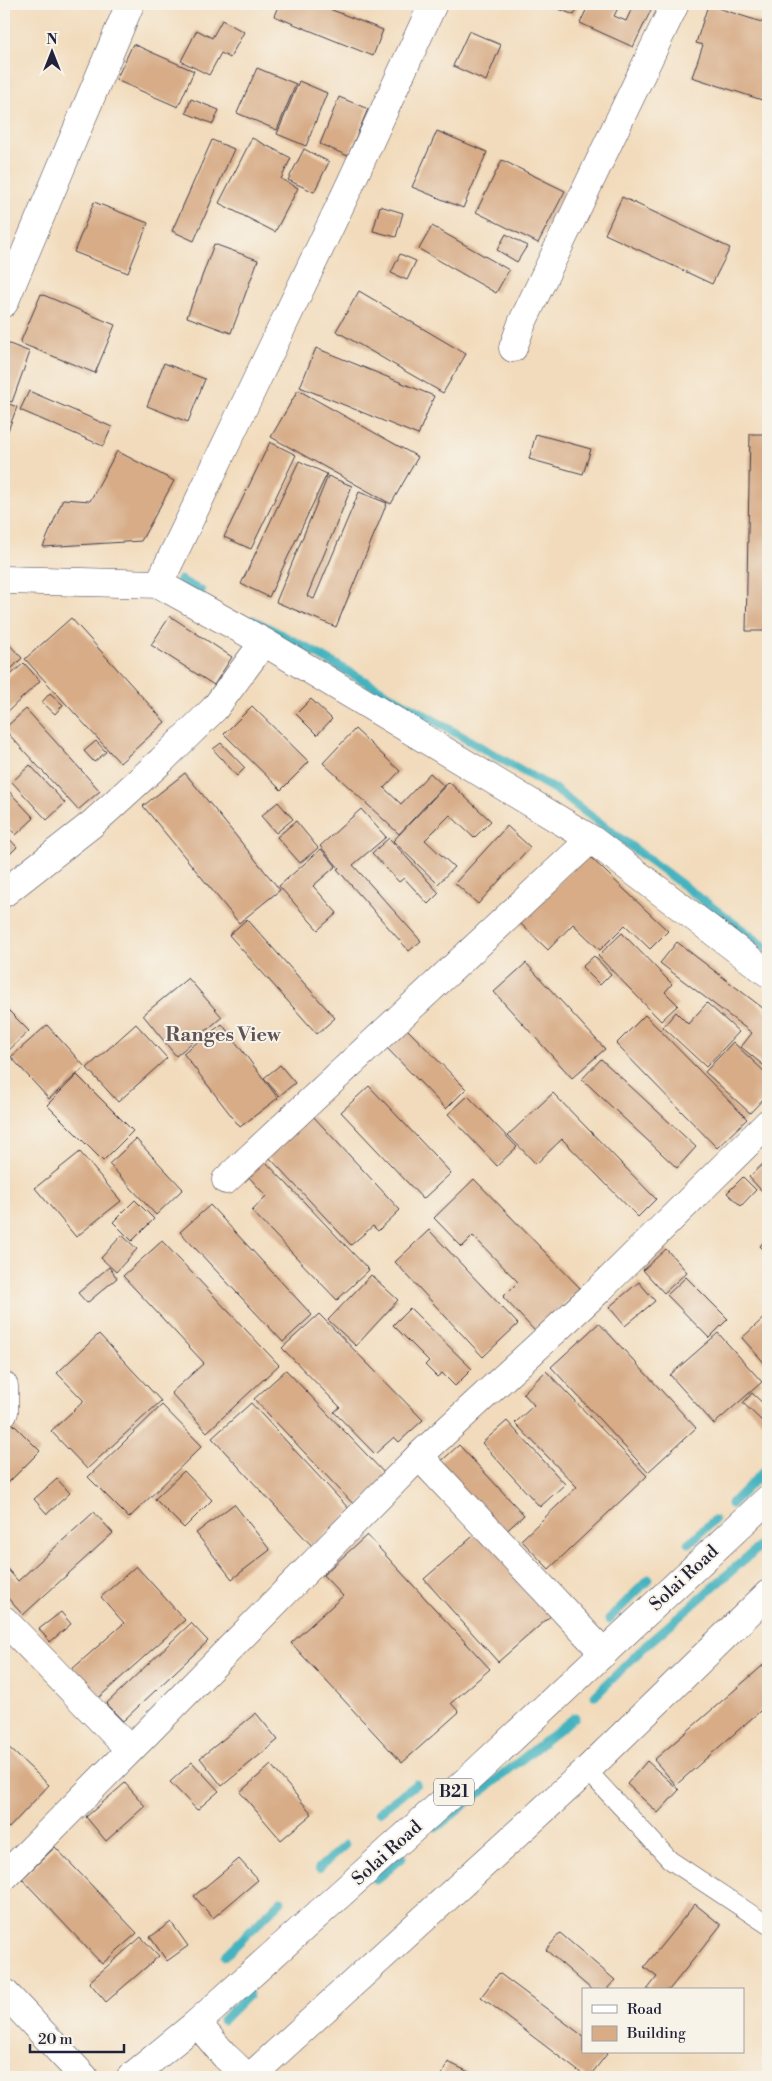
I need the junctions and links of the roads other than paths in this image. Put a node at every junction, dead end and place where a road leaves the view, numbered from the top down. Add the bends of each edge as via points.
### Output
1 (130, 4) edge
2 (433, 4) edge
3 (675, 4) edge
4 (4, 303) edge
5 (514, 348) dead end
6 (4, 580) edge
7 (159, 584) junction
8 (264, 642) junction
9 (591, 839) junction
10 (4, 893) edge
11 (768, 973) edge
12 (768, 1123) edge
13 (226, 1180) dead end
14 (4, 1386) edge
15 (4, 1412) edge
16 (419, 1456) junction
17 (768, 1499) edge
18 (768, 1594) edge
19 (4, 1620) edge
20 (604, 1653) junction
21 (130, 1750) junction
22 (588, 1770) junction
23 (4, 1877) edge
24 (768, 1925) edge
25 (4, 1992) edge
26 (197, 2023) junction
27 (84, 2077) edge
28 (131, 2077) edge
29 (248, 2077) edge

1 - 4 main road
2 - 7 main road
3 - 5 main road via 522,323
6 - 7 main road
7 - 8 main road
8 - 9 main road
8 - 10 main road via 215,708 161,761 92,824
9 - 11 main road
9 - 13 main road
12 - 16 main road via 600,1290
14 - 15 main road
16 - 20 main road
16 - 21 main road
17 - 20 main road, Solai Road / B21
18 - 22 main road
19 - 21 main road
20 - 26 main road, Solai Road / B21
21 - 23 main road
22 - 24 lane via 670,1860
22 - 29 main road
25 - 27 main road
26 - 28 main road, Solai Road / B21
26 - 29 main road

